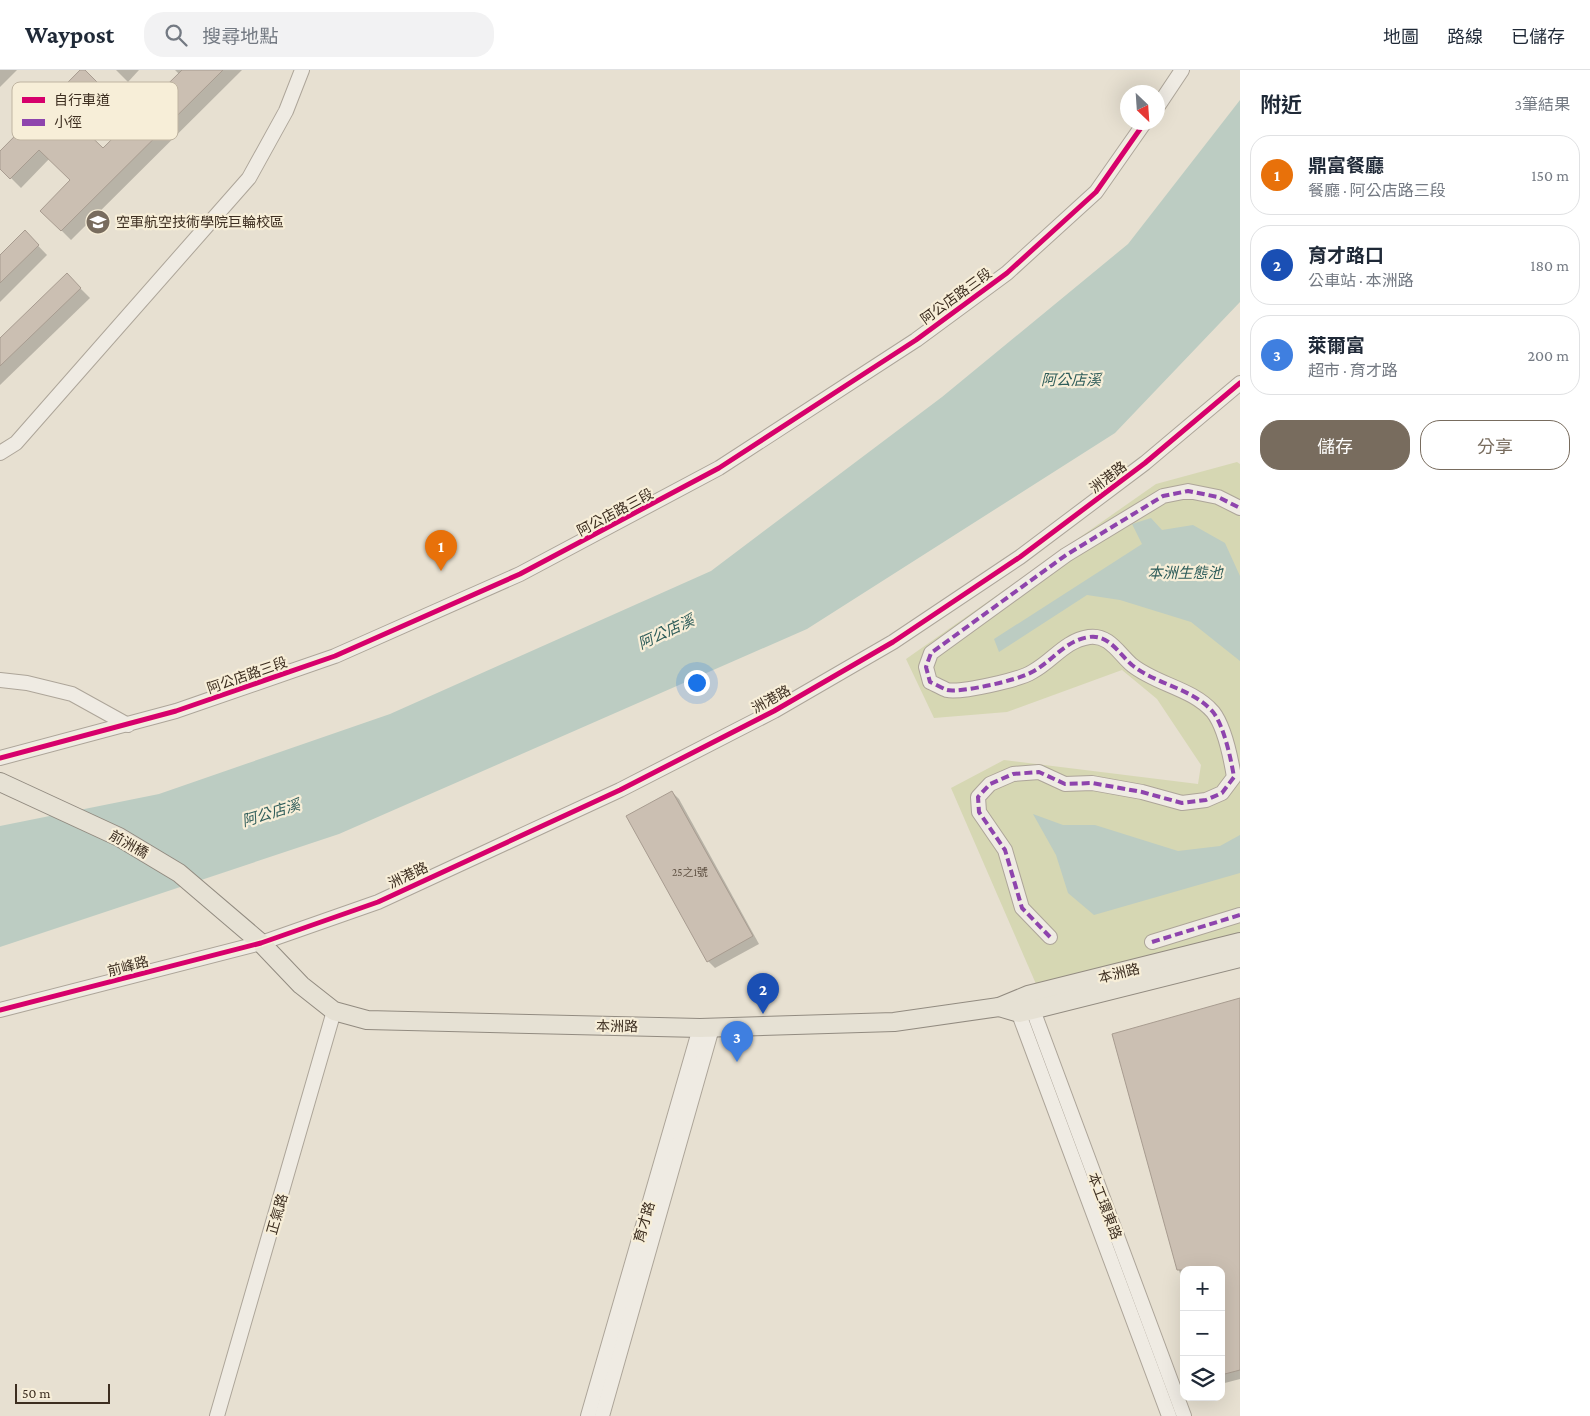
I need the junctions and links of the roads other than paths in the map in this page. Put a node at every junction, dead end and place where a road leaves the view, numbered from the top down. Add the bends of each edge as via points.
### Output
1 (302, 70) edge
2 (1182, 70) edge
3 (1165, 96) edge
4 (1139, 130) edge
5 (1240, 383) edge
6 (0, 453) edge
7 (1240, 508) edge
8 (0, 680) edge
9 (128, 725) junction
10 (0, 758) edge
11 (4, 784) edge
12 (1240, 915) edge
13 (1050, 937) dead end
14 (1152, 942) dead end
15 (1240, 942) edge
16 (261, 943) junction
17 (1240, 958) edge
18 (1019, 1005) junction
19 (0, 1010) edge
20 (334, 1011) junction
21 (706, 1028) junction
22 (217, 1416) edge
23 (588, 1416) edge
24 (602, 1416) edge
25 (1169, 1416) edge
26 (1184, 1416) edge

1 - 6 street via 286,111 249,178 16,443
2 - 3 street
4 - 9 street, 阿公店路三段 via 1096,192 1007,273 916,340 719,468 585,541 458,604 336,656
5 - 16 street, 洲港路 via 1145,463 1020,557 893,642 782,706 620,790 378,902
7 - 13 street via 1218,497 1188,491 1163,496 1066,555 930,653 926,667 930,682 948,690 995,684 1032,672 1069,643 1091,636 1111,642 1131,664 1160,682 1198,698 1214,714 1230,756 1234,777 1222,793 1206,800 1182,802 1092,783 1065,784 1039,772 1013,774 990,784 978,797 979,812 1005,850 1022,908
8 - 9 street via 72,694
9 - 10 street, 阿公店路三段
11 - 16 main road, 前洲橋 via 120,837 179,874
12 - 14 street
15 - 18 main road, 本洲路
16 - 19 street, 前峰路
16 - 20 main road, 本洲路 via 301,984
17 - 18 main road, 本洲路
18 - 21 main road, 本洲路 via 894,1022
18 - 25 street, 本工環東路
18 - 26 street, 本工環東路
20 - 21 main road, 本洲路 via 367,1020
20 - 22 street, 正氣路
21 - 23 street, 育才路
21 - 24 street, 育才路

